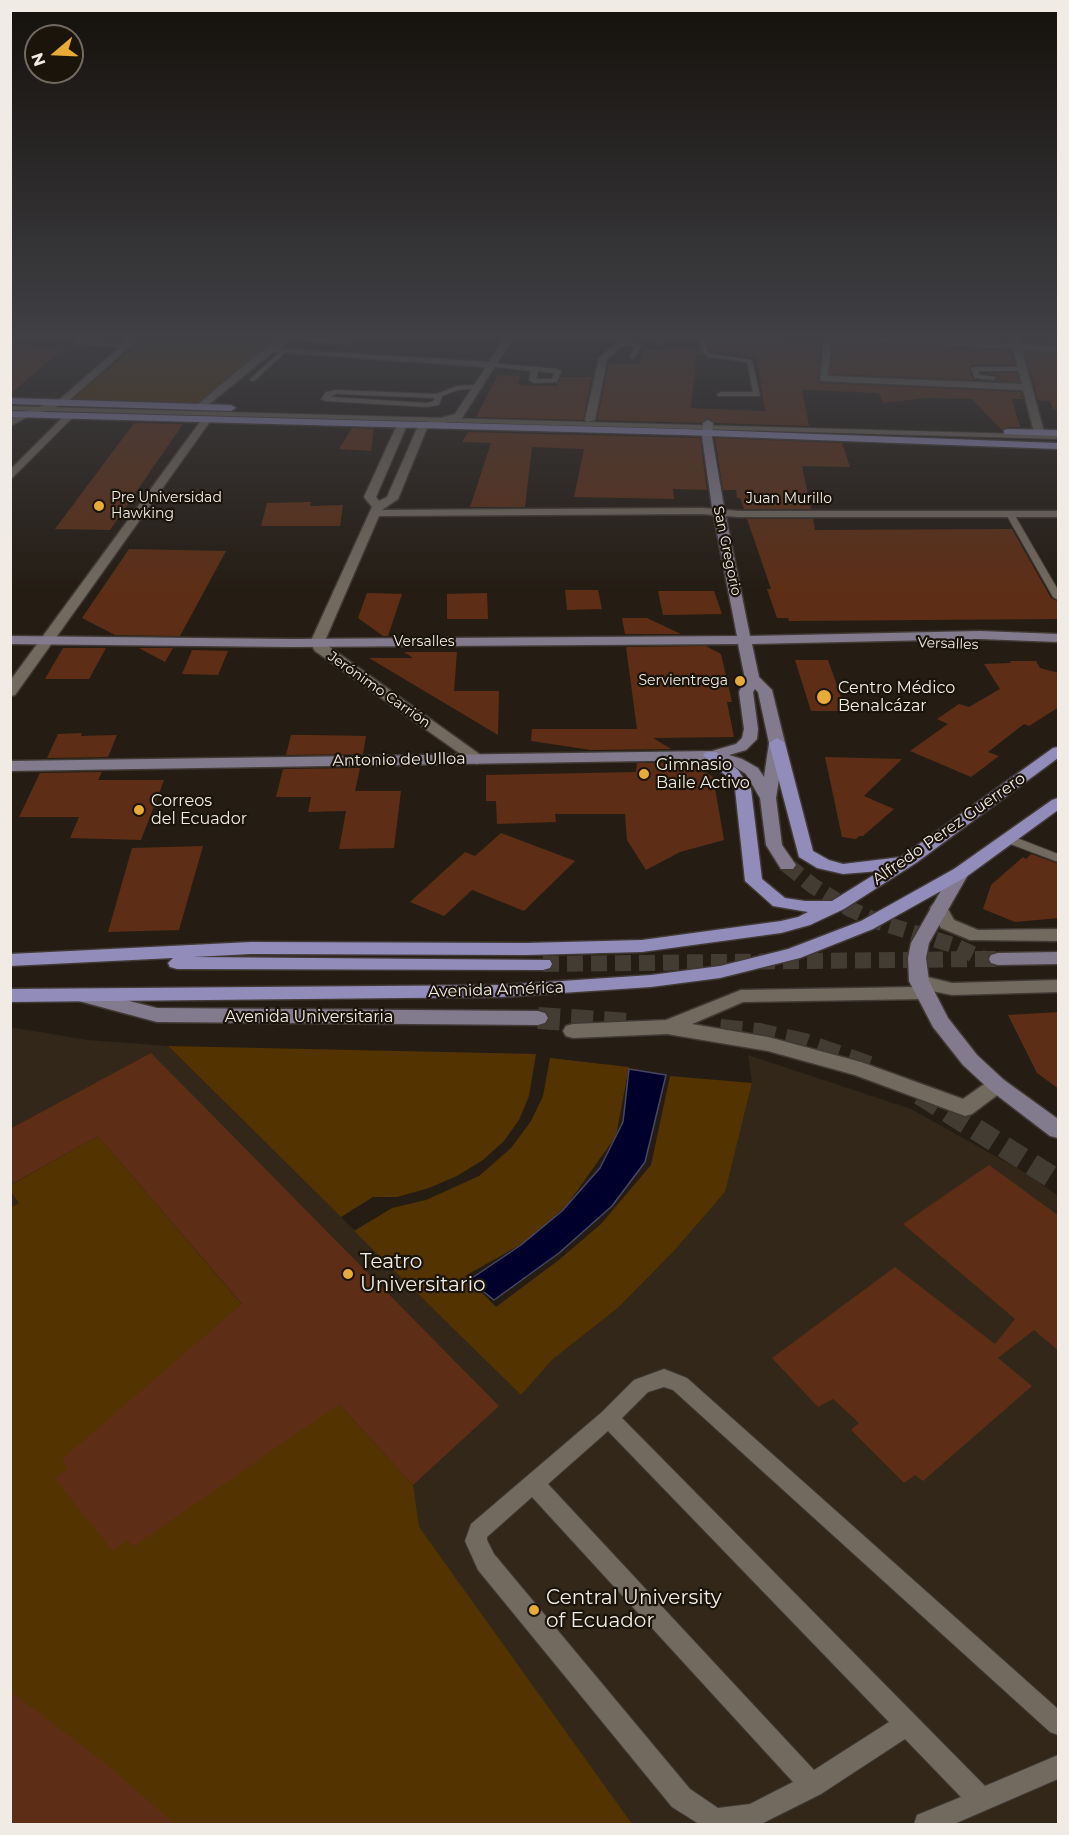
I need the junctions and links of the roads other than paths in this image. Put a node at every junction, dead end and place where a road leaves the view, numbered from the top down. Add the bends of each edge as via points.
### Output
1 (64, 422) edge
2 (205, 422) edge
3 (270, 422) edge
4 (438, 422) edge
5 (497, 422) edge
6 (614, 422) edge
7 (1036, 422) edge
8 (402, 425) junction
9 (423, 426) junction
10 (707, 428) junction
11 (1039, 432) junction
12 (1059, 435) edge
13 (1059, 446) edge
14 (10, 477) edge
15 (377, 510) junction
16 (719, 513) junction
17 (1013, 514) junction
18 (1059, 514) edge
19 (1059, 580) edge
20 (1059, 597) edge
21 (1059, 638) edge
22 (837, 639) junction
23 (10, 640) edge
24 (47, 640) junction
25 (745, 640) junction
26 (316, 643) junction
27 (1059, 649) edge
28 (752, 679) junction
29 (10, 692) edge
30 (777, 743) junction
31 (1059, 751) edge
32 (711, 756) junction
33 (477, 759) junction
34 (10, 766) edge
35 (768, 798) junction
36 (1059, 803) edge
37 (1009, 839) junction
38 (1059, 858) edge
39 (910, 860) junction
40 (787, 865) tunnel mouth
41 (960, 873) junction
42 (838, 904) junction
43 (939, 908) junction
44 (1059, 935) edge
45 (1059, 958) edge
46 (998, 959) tunnel mouth
47 (12, 960) edge
48 (543, 964) tunnel mouth
49 (1059, 986) edge
50 (922, 987) junction
51 (82, 995) junction
52 (10, 996) edge
53 (538, 1018) tunnel mouth
54 (667, 1028) junction
55 (573, 1031) dead end
56 (997, 1085) junction
57 (1059, 1130) edge
58 (609, 1418) junction
59 (533, 1483) junction
60 (907, 1724) junction
61 (1059, 1724) edge
62 (1059, 1767) edge
63 (812, 1785) junction
64 (981, 1800) junction
65 (926, 1824) edge

1 - 14 street
2 - 24 street
3 - 8 main road
4 - 9 street
5 - 10 lane
6 - 10 main road
7 - 11 street
8 - 9 main road
8 - 15 street, Jerónimo Carrión via 370,497
9 - 10 main road
9 - 15 street, Jerónimo Carrión via 392,499
10 - 11 main road
10 - 12 lane
10 - 13 main road
10 - 16 street, San Gregorio
11 - 12 main road
15 - 16 street, Juan Murillo
15 - 26 street, Jerónimo Carrión
16 - 17 street, Juan Murillo
16 - 25 street, San Gregorio
17 - 18 street, Juan Murillo
17 - 19 lane
17 - 20 lane
21 - 22 street, Versalles via 991,635
22 - 25 street, Versalles
22 - 27 street, Versalles
23 - 24 street, Versalles
24 - 26 street, Versalles
24 - 29 street
25 - 26 street, Versalles
25 - 28 street, San Gregorio
26 - 33 street, Jerónimo Carrión
28 - 30 street, San Gregorio via 765,690
28 - 32 street, San Gregorio via 746,692 749,739 741,747
30 - 35 street, San Gregorio
30 - 39 main road via 805,853 823,864 843,869
31 - 39 main road, Alfredo Perez Guerrero
32 - 33 street, Antonio de Ulloa
32 - 35 street, Antonio de Ulloa via 737,762 752,771
32 - 42 main road via 732,773 743,789 754,881 769,896 791,905
33 - 34 street, Antonio de Ulloa
35 - 40 street, San Gregorio via 774,845
36 - 37 main road
37 - 38 lane
37 - 41 main road
39 - 42 main road, Alfredo Perez Guerrero
41 - 43 street
41 - 51 main road, Avenida América via 867,925 809,948 737,968 669,979 502,991
42 - 47 main road via 804,921 781,927 642,946 251,948
43 - 44 street via 947,924 976,936
43 - 50 street via 916,958
45 - 46 street
47 - 48 main road via 255,965
49 - 50 street
50 - 54 street via 741,996
50 - 56 street via 940,1022 970,1060
51 - 52 main road, Avenida América
51 - 53 street, Avenida Universitaria via 157,1015
54 - 55 street
54 - 56 street via 768,1044 861,1069 965,1108
56 - 57 street
58 - 59 lane
58 - 60 lane
58 - 61 lane via 641,1386 664,1378 681,1384
59 - 63 lane
59 - 63 lane via 478,1531 476,1541 486,1562 681,1798 715,1821 753,1816
60 - 63 lane
60 - 64 lane
62 - 64 lane
64 - 65 lane

